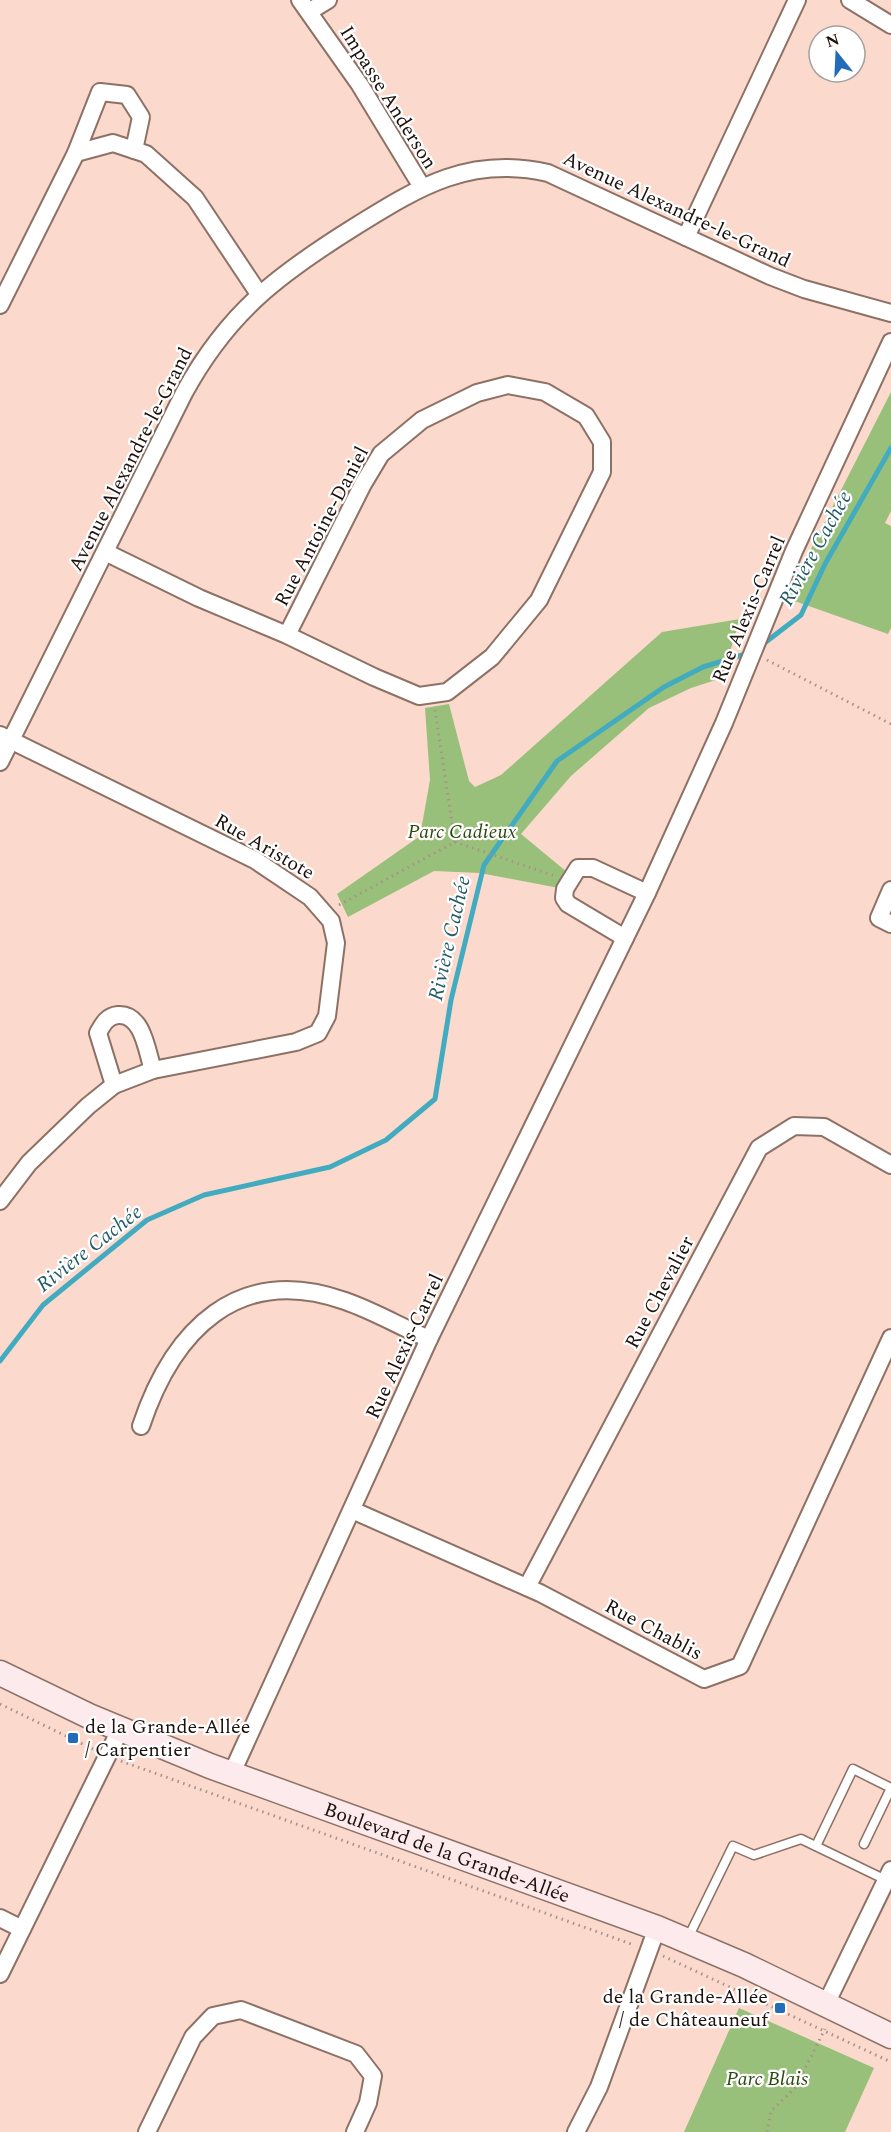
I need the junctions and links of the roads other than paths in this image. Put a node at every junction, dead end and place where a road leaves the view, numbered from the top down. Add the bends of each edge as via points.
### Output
1 (328, 0) edge
2 (797, 0) edge
3 (850, 0) edge
4 (305, 6) edge
5 (891, 25) edge
6 (134, 150) junction
7 (76, 153) junction
8 (422, 187) junction
9 (686, 237) junction
10 (259, 294) junction
11 (0, 305) edge
12 (891, 313) edge
13 (891, 342) edge
14 (105, 552) junction
15 (287, 635) junction
16 (5, 737) edge
17 (0, 762) edge
18 (891, 890) edge
19 (647, 893) junction
20 (891, 924) edge
21 (625, 938) junction
22 (153, 1070) junction
23 (114, 1085) junction
24 (891, 1165) edge
25 (0, 1201) edge
26 (891, 1338) edge
27 (429, 1339) junction
28 (141, 1426) dead end
29 (352, 1510) junction
30 (527, 1587) junction
31 (0, 1673) edge
32 (120, 1730) junction
33 (231, 1774) junction
34 (888, 1801) edge
35 (864, 1844) dead end
36 (816, 1846) junction
37 (889, 1875) edge
38 (0, 1918) edge
39 (657, 1928) junction
40 (22, 1929) junction
41 (687, 1940) junction
42 (0, 1974) edge
43 (826, 2004) junction
44 (891, 2036) edge
45 (147, 2132) edge
46 (355, 2132) edge
47 (576, 2132) edge

1 - 4 street
2 - 9 street
3 - 5 street
4 - 8 street, Impasse Anderson via 360,85
6 - 7 street via 113,143
6 - 7 street via 141,117 127,94 100,92
6 - 10 street via 146,154 195,198
7 - 11 street
8 - 9 street, Avenue Alexandre-le-Grand via 473,170 536,170 573,182
8 - 10 street, Avenue Alexandre-le-Grand via 296,265
9 - 12 street, Avenue Alexandre-le-Grand via 804,289
10 - 14 street, Avenue Alexandre-le-Grand via 224,331 196,371
13 - 19 street, Rue Alexis-Carrel via 794,551
14 - 15 street, Rue Antoine-Daniel
14 - 16 street, Avenue Alexandre-le-Grand
15 - 15 street, Rue Antoine-Daniel via 419,696 447,692 492,657 539,600 602,472 602,442 586,416 545,392 508,385 477,393 422,420 381,454
16 - 17 street, Avenue Alexandre-le-Grand
16 - 22 street, Rue Aristote via 255,860 310,897 331,921 336,943 327,1016 318,1033 296,1042
18 - 20 street via 879,918
19 - 21 street, Rue Alexis-Carrel
19 - 21 street via 585,867 578,868 568,880 564,898 568,904
21 - 27 street, Rue Alexis-Carrel
22 - 23 street, Rue Aristote
22 - 23 street via 138,1023 127,1015 115,1015 105,1020 98,1033
23 - 25 street, Rue Aristote via 29,1163
24 - 30 street, Rue Chevalier via 824,1127 794,1126 759,1148
26 - 30 street, Rue Chablis via 740,1666 704,1679
27 - 28 street via 345,1301 294,1290 251,1294 223,1307 198,1327 154,1389
27 - 29 street, Rue Alexis-Carrel
29 - 30 street, Rue Chablis
29 - 33 street, Rue Alexis-Carrel
31 - 32 street, Boulevard de la Grande-Allée
32 - 33 street, Boulevard de la Grande-Allée
32 - 40 street
33 - 39 street, Boulevard de la Grande-Allée
34 - 35 lane
34 - 36 lane via 891,1788 853,1769
36 - 37 lane
36 - 41 lane via 801,1839 754,1855 733,1846
37 - 43 street
38 - 40 street
39 - 41 street, Boulevard de la Grande-Allée
39 - 47 street via 599,2087
40 - 42 street
41 - 43 street, Boulevard de la Grande-Allée
43 - 44 street, Boulevard de la Grande-Allée
45 - 46 street via 193,2037 213,2016 241,2010 356,2054 373,2076 368,2103

